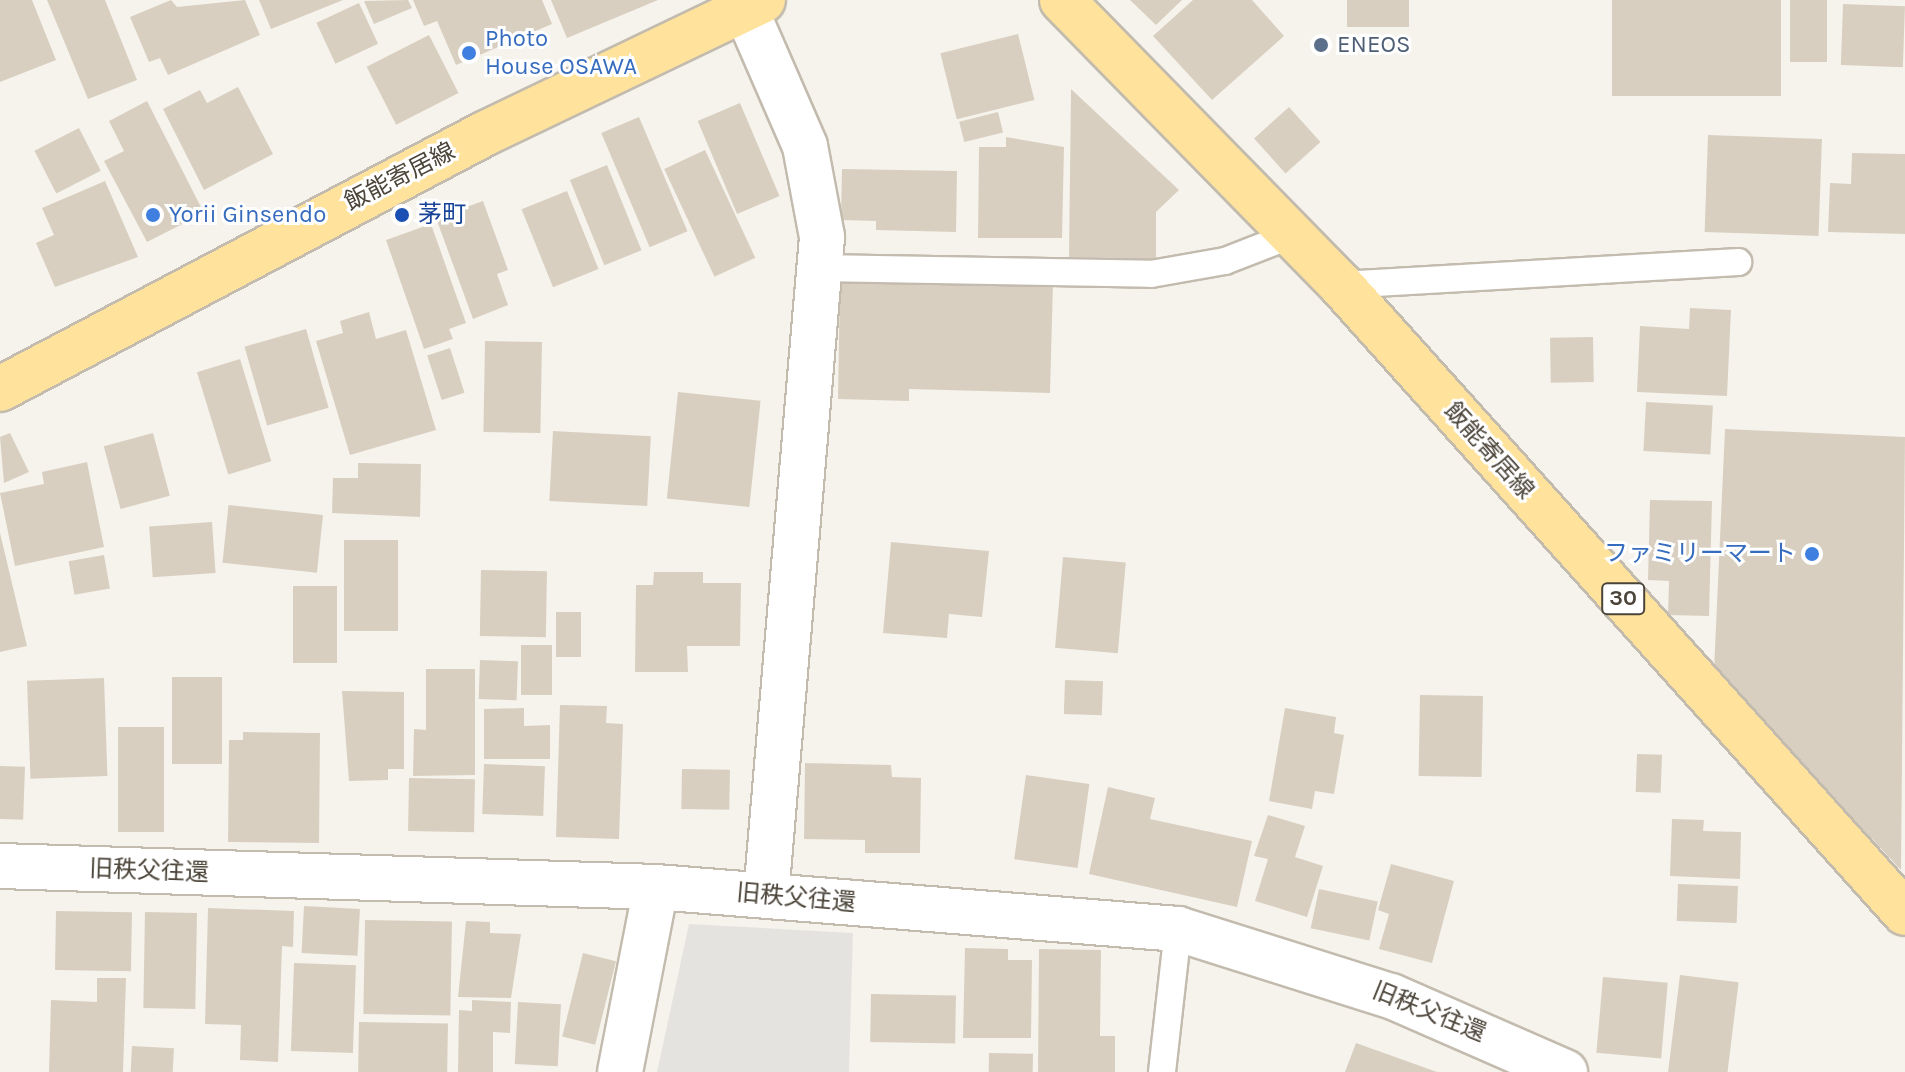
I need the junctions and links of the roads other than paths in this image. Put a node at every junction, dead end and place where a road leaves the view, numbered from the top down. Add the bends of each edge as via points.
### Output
1 (1062, 0) edge
2 (754, 4) edge
3 (1292, 235) junction
4 (1738, 262) dead end
5 (819, 268) junction
6 (1341, 285) junction
7 (0, 389) edge
8 (0, 866) edge
9 (656, 887) junction
10 (766, 895) junction
11 (1905, 913) edge
12 (1178, 929) junction
13 (620, 1072) edge
14 (1162, 1072) edge
15 (1565, 1072) edge

1 - 3 main road, 飯能寄居線 / 30
2 - 5 street via 805,146 822,237
2 - 7 main road, 飯能寄居線 via 486,133
3 - 5 lane via 1225,261 1151,274
3 - 6 main road, 飯能寄居線 / 30
4 - 6 lane
5 - 10 street
6 - 11 main road, 飯能寄居線 / 30
8 - 9 street, 旧秩父往還
9 - 10 street, 旧秩父往還
9 - 13 street
10 - 12 street, 旧秩父往還
12 - 14 lane
12 - 15 street, 旧秩父往還 via 1391,996

